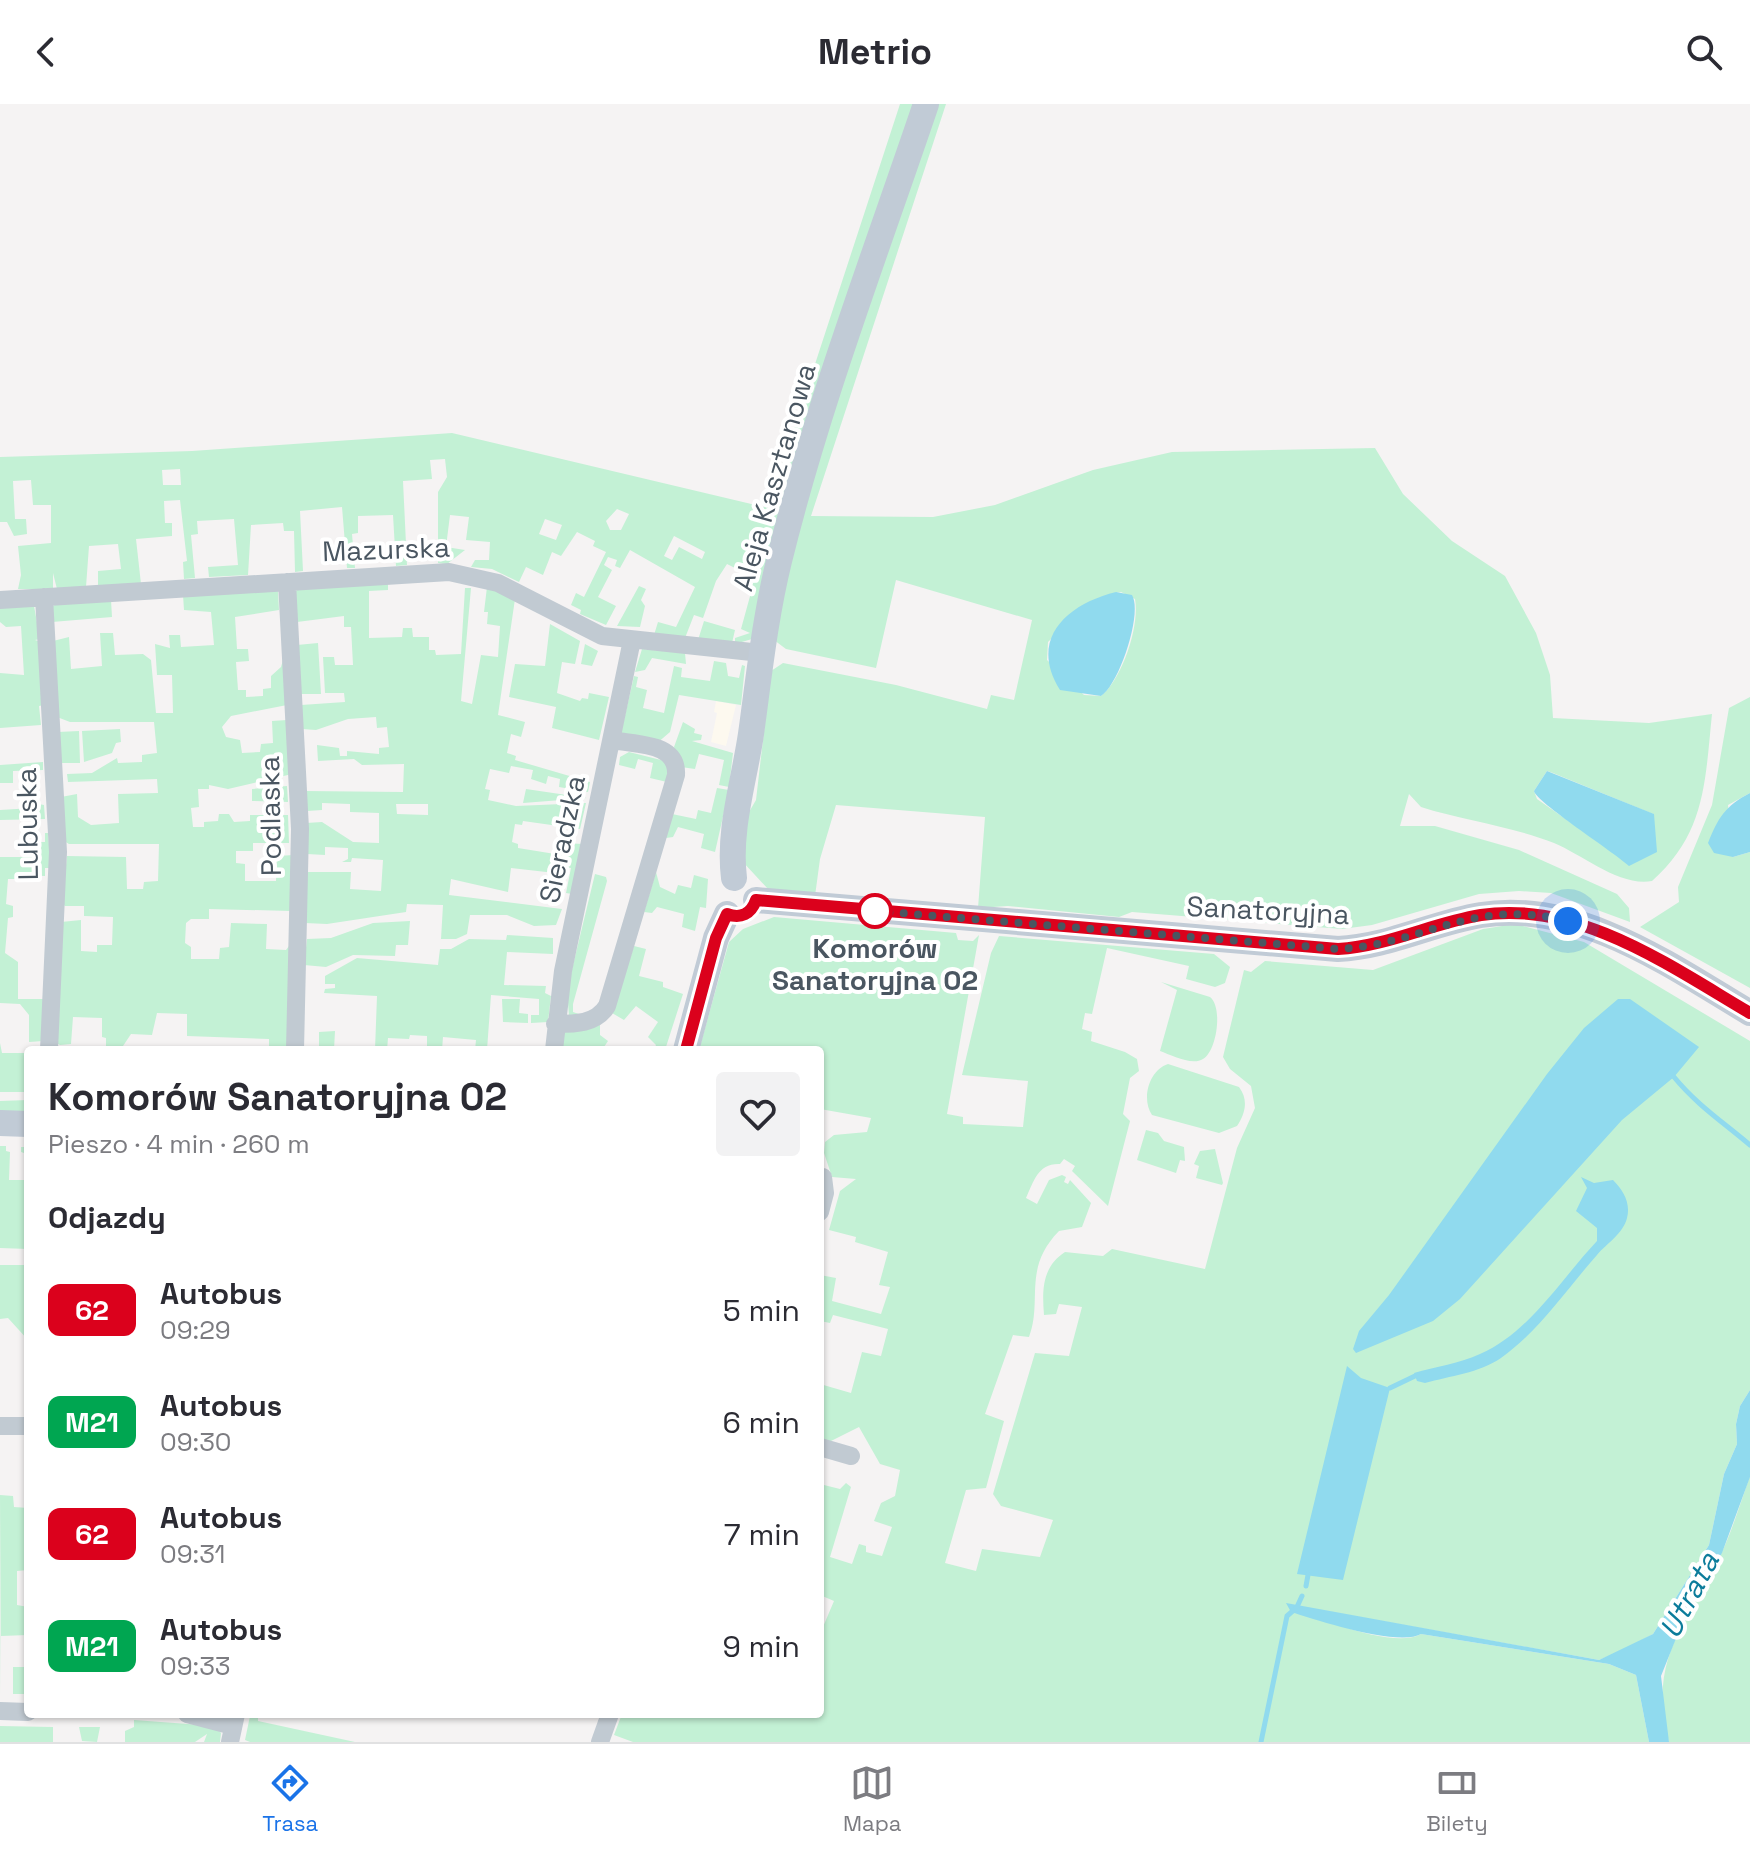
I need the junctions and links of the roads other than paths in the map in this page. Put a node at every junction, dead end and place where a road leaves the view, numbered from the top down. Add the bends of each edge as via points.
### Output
1 (926, 104) edge
2 (287, 582) junction
3 (44, 597) junction
4 (0, 600) edge
5 (632, 640) junction
6 (761, 653) junction
7 (612, 740) junction
8 (734, 878) junction
9 (756, 900) junction
10 (727, 914) junction
11 (1750, 1013) edge
12 (555, 1024) junction
13 (49, 1046) edge
14 (295, 1046) edge
15 (554, 1046) edge
16 (687, 1046) edge
17 (0, 1123) edge
18 (24, 1124) edge
19 (0, 1426) edge
20 (24, 1426) edge
21 (824, 1448) edge
22 (851, 1456) dead end
23 (0, 1711) edge
24 (24, 1712) edge
25 (201, 1718) edge
26 (609, 1718) edge
27 (233, 1727) edge
28 (600, 1742) edge

1 - 6 street, Aleja Kasztanowa via 796,500
2 - 3 street, Mazurska
2 - 5 street, Mazurska via 464,574 503,585 589,632
2 - 14 street, Podlaska via 300,829
3 - 4 street, Mazurska
3 - 13 street, Lubuska via 58,852
5 - 6 street, Mazurska
5 - 7 street, Sieradzka
6 - 8 street, Aleja Kasztanowa via 731,849
7 - 12 street, Sieradzka
7 - 12 street via 667,751 674,758 676,775 607,1006 588,1021
8 - 9 street via 750,883
8 - 10 street via 723,883 718,894
9 - 10 street via 742,916
9 - 11 street, Sanatoryjna via 1338,949 1379,944 1478,916 1531,914 1605,934
10 - 16 street
12 - 15 street, Sieradzka
17 - 18 street
19 - 20 street
21 - 22 street
23 - 24 street
25 - 27 street
26 - 28 street

